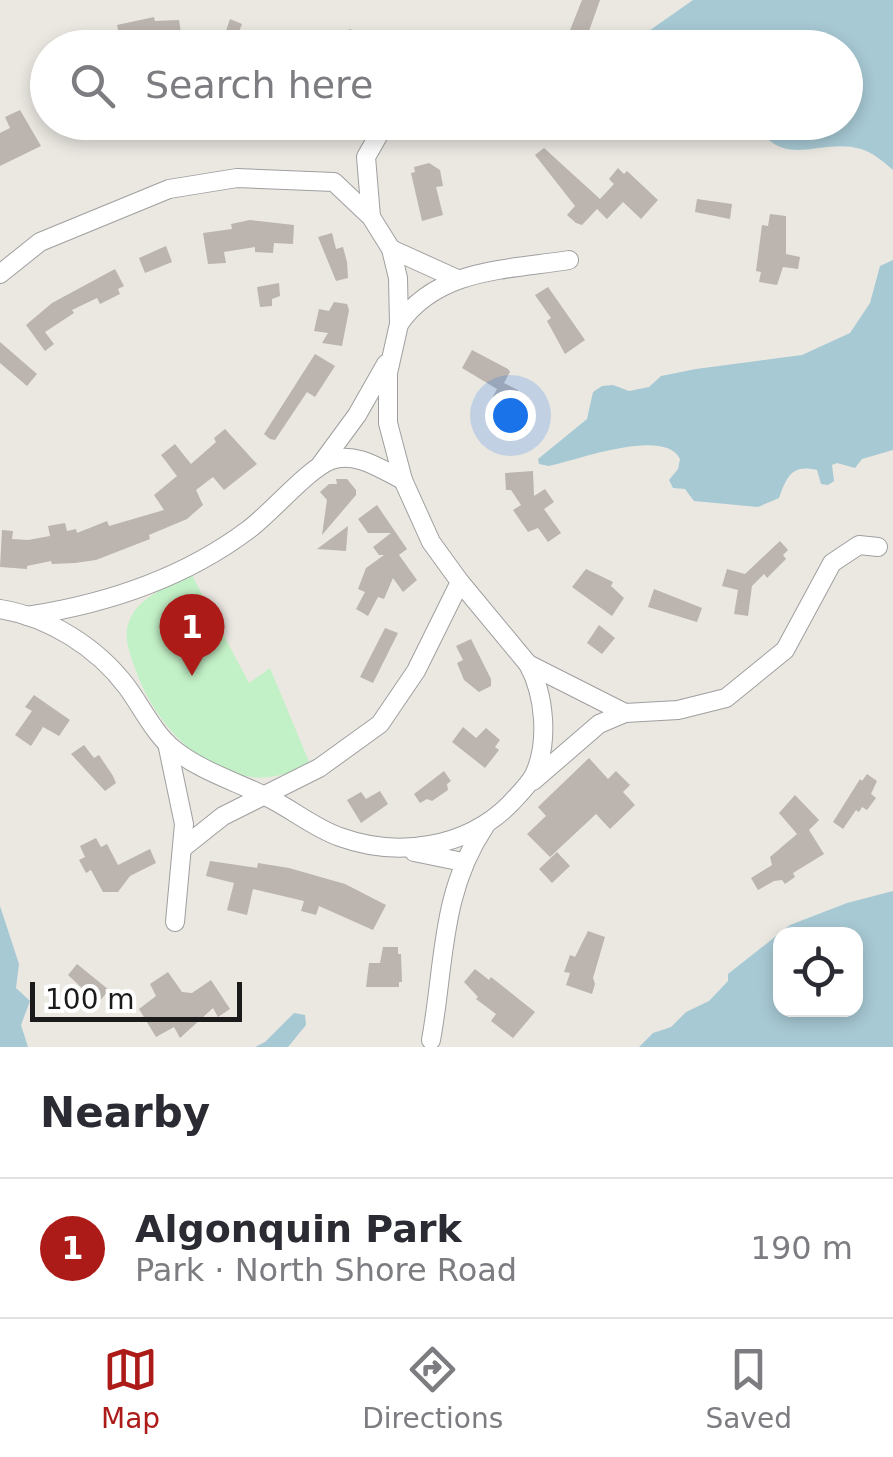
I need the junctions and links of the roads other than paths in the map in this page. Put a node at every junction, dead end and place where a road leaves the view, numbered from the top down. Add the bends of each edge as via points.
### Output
1 (376, 140) edge
2 (366, 158) junction
3 (334, 182) junction
4 (371, 218) junction
5 (391, 250) junction
6 (569, 260) dead end
7 (0, 274) edge
8 (455, 278) junction
9 (399, 324) junction
10 (392, 352) junction
11 (318, 468) junction
12 (404, 480) junction
13 (878, 547) dead end
14 (460, 582) junction
15 (0, 609) edge
16 (26, 616) junction
17 (528, 664) junction
18 (626, 713) junction
19 (167, 744) junction
20 (530, 783) junction
21 (266, 796) junction
22 (488, 822) junction
23 (184, 847) junction
24 (404, 849) junction
25 (463, 862) junction
26 (175, 922) dead end
27 (431, 1040) dead end

1 - 2 street
2 - 3 street
2 - 4 street
3 - 4 street
3 - 7 street via 238,178 169,189 40,242
4 - 5 street
5 - 8 street
5 - 9 street
6 - 8 street
8 - 9 street via 412,305
9 - 10 street
10 - 11 street
10 - 12 street via 388,423
11 - 12 street via 332,460 360,460
11 - 16 street via 246,532 186,568 96,602
12 - 14 street via 431,542
13 - 18 street via 859,545 832,563 785,650 726,698
14 - 17 street
14 - 21 street via 416,671 380,724
15 - 16 street
16 - 19 street via 106,662
17 - 18 street
17 - 20 street via 543,730
18 - 20 street via 598,724
19 - 21 street
19 - 23 street
20 - 22 street
21 - 23 street via 223,816
21 - 24 street via 337,836
22 - 24 street via 456,838
22 - 25 street
23 - 26 street
24 - 25 street
25 - 27 street via 446,919

